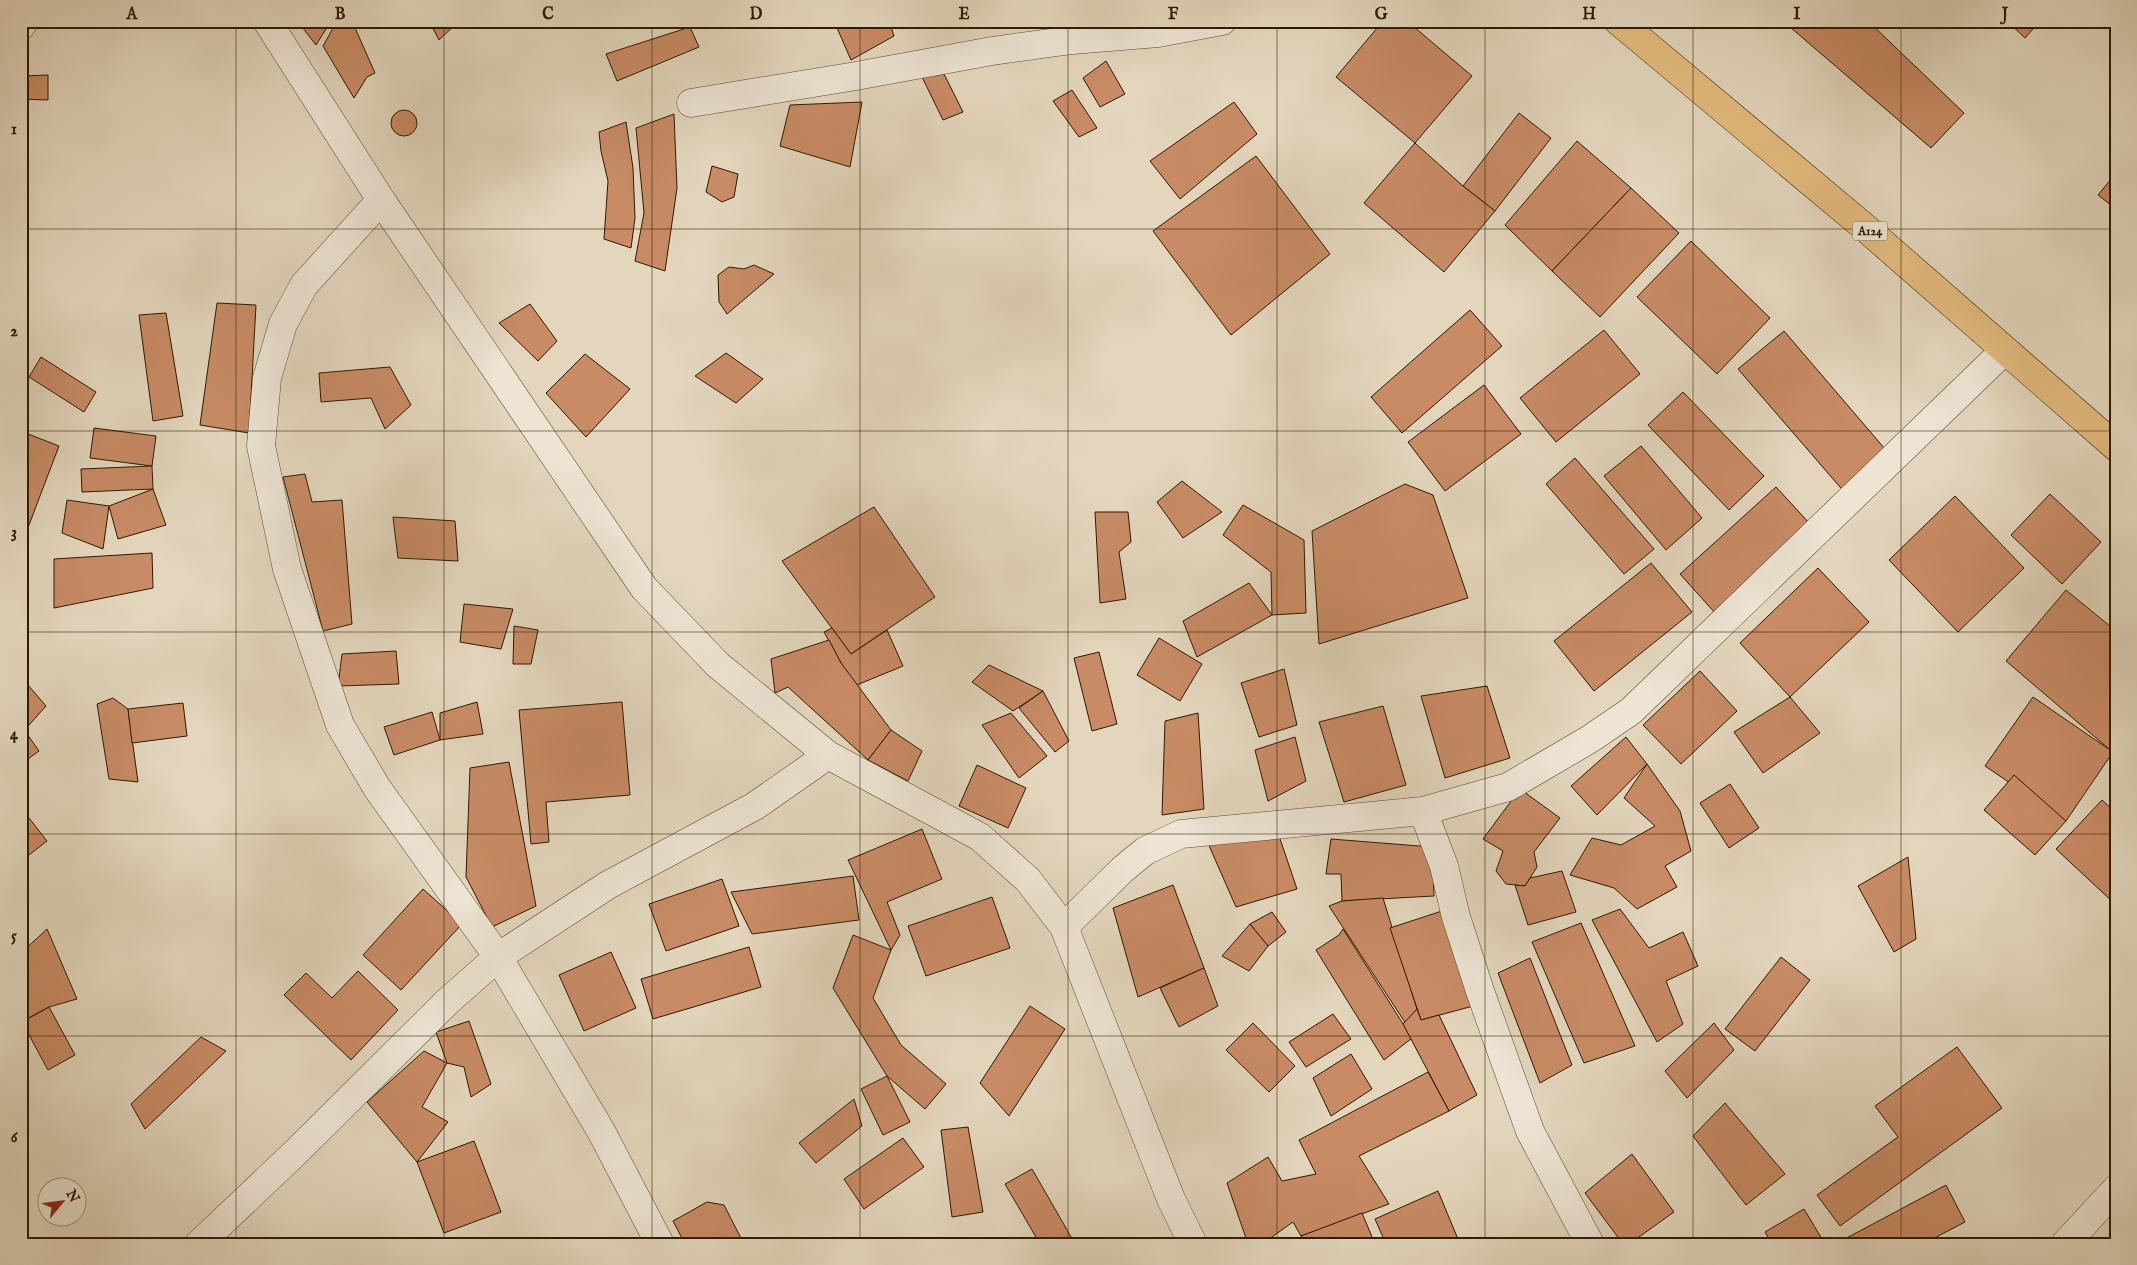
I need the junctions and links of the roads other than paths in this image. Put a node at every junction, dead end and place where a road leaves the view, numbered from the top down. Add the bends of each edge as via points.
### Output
1 (24, 21) edge
2 (267, 21) edge
3 (1222, 21) edge
4 (1618, 21) edge
5 (21, 26) edge
6 (691, 103) dead end
7 (381, 200) junction
8 (2005, 350) junction
9 (2116, 447) edge
10 (828, 755) junction
11 (1423, 810) junction
12 (1064, 928) junction
13 (498, 958) junction
14 (2116, 1189) edge
15 (199, 1244) edge
16 (660, 1244) edge
17 (1193, 1244) edge
18 (1590, 1244) edge
19 (2065, 1244) edge

1 - 5 street
2 - 7 street
3 - 6 street via 1158,33 992,51
4 - 8 highway, A124 via 1862,225
7 - 10 street via 644,588 718,665
7 - 13 street via 304,285 283,324 267,378 261,446 287,569 340,725 376,788
8 - 9 highway, A124
8 - 11 street via 1631,711 1508,787
10 - 12 street via 980,838 1028,880
10 - 13 street via 755,806 608,885
11 - 12 street via 1181,834 1145,851
11 - 18 street via 1444,866 1480,991 1530,1131
12 - 17 street via 1171,1199
13 - 15 street via 447,1002
13 - 16 street via 601,1131
14 - 19 street

